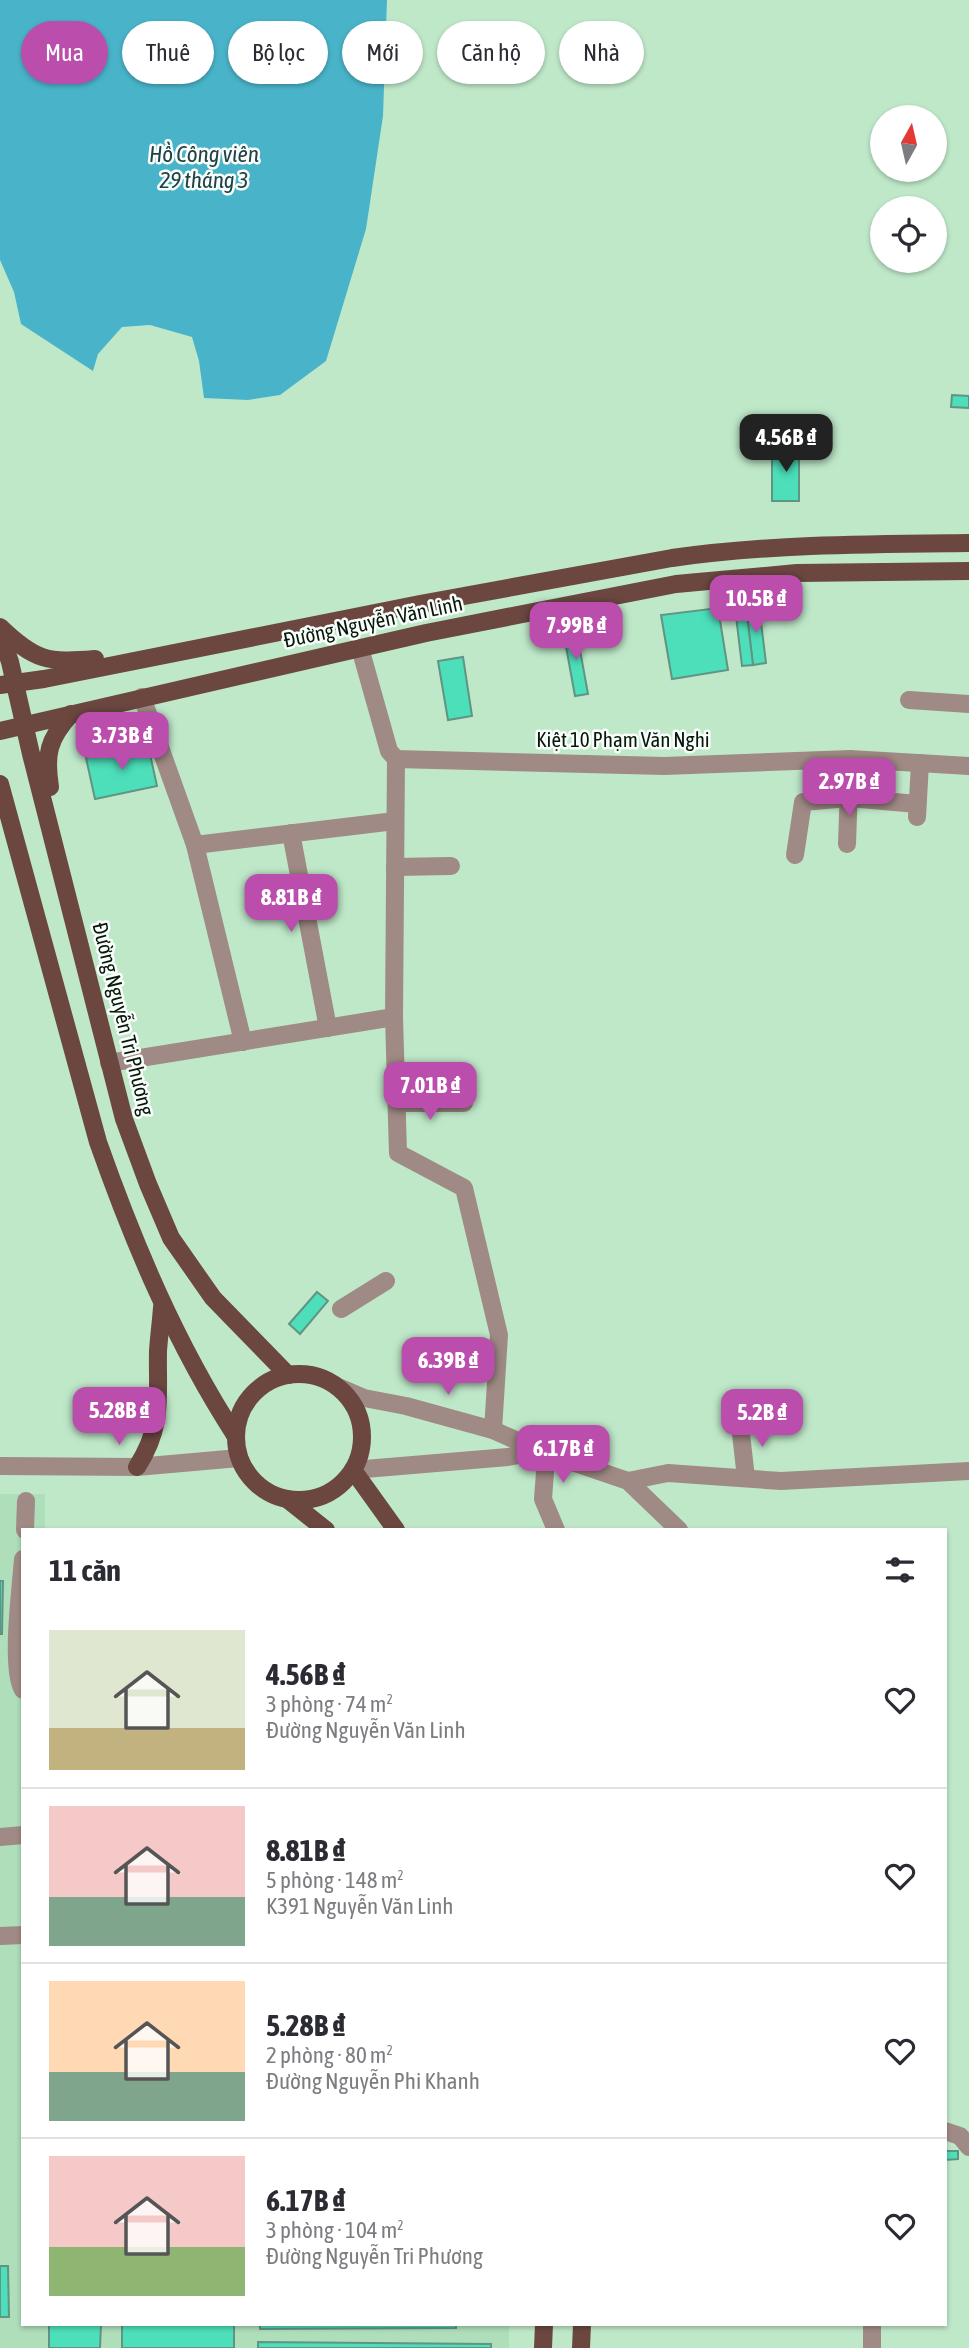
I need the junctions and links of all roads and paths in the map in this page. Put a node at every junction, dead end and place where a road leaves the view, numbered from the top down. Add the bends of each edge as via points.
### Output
1 (969, 543) edge
2 (604, 569) junction
3 (969, 571) edge
4 (609, 596) junction
5 (420, 604) junction
6 (0, 627) edge
7 (0, 633) edge
8 (426, 633) junction
9 (360, 648) junction
10 (148, 659) junction
11 (7, 684) edge
12 (142, 697) junction
13 (909, 700) dead end
14 (969, 704) edge
15 (71, 714) junction
16 (25, 726) junction
17 (0, 731) edge
18 (396, 760) junction
19 (850, 760) junction
20 (920, 763) junction
21 (969, 766) edge
22 (0, 784) edge
23 (849, 798) junction
24 (4, 808) edge
25 (49, 821) junction
26 (395, 821) junction
27 (291, 833) junction
28 (847, 844) dead end
29 (195, 845) junction
30 (795, 855) dead end
31 (451, 866) dead end
32 (395, 867) junction
33 (394, 1017) junction
34 (328, 1028) junction
35 (243, 1042) junction
36 (109, 1063) junction
37 (397, 1102) junction
38 (464, 1102) dead end
39 (386, 1281) dead end
40 (162, 1304) junction
41 (341, 1309) dead end
42 (288, 1375) junction
43 (337, 1386) junction
44 (740, 1425) dead end
45 (493, 1430) junction
46 (235, 1434) junction
47 (540, 1451) junction
48 (239, 1458) junction
49 (0, 1466) edge
50 (137, 1467) junction
51 (353, 1470) junction
52 (969, 1471) edge
53 (746, 1478) junction
54 (628, 1481) junction
55 (287, 1499) junction
56 (26, 1501) dead end
57 (25, 1528) edge
58 (323, 1528) edge
59 (395, 1528) edge
60 (555, 1528) edge
61 (677, 1528) edge
62 (21, 1603) edge
63 (21, 1687) edge
64 (21, 1835) edge
65 (0, 1837) edge
66 (0, 1936) edge
67 (21, 1936) edge
68 (947, 2132) edge
69 (969, 2147) edge
70 (544, 2326) edge
71 (582, 2326) edge
72 (872, 2326) edge
73 (543, 2348) edge
74 (581, 2348) edge
75 (872, 2348) edge

1 - 2 main road, Đường Nguyễn Văn Linh via 749,549
2 - 4 main road
2 - 5 main road, Đường Nguyễn Văn Linh
3 - 4 main road, Đường Nguyễn Văn Linh via 755,576
4 - 8 main road, Đường Nguyễn Văn Linh
5 - 8 main road
5 - 10 main road, Đường Nguyễn Văn Linh
6 - 10 main road via 36,656 59,662
7 - 11 main road, Đường Nguyễn Tri Phương
8 - 9 main road, Đường Nguyễn Văn Linh
9 - 12 main road, Đường Nguyễn Văn Linh
9 - 18 street via 389,751
10 - 11 main road, Đường Nguyễn Văn Linh
11 - 16 main road, Đường Nguyễn Tri Phương
12 - 15 main road, Đường Nguyễn Văn Linh
12 - 29 street
13 - 14 street
15 - 16 main road, Đường Nguyễn Văn Linh
15 - 25 main road via 48,755
16 - 17 main road, Đường Nguyễn Văn Linh
16 - 25 main road, Đường Nguyễn Tri Phương
18 - 19 street, Kiệt 10 Phạm Văn Nghi via 664,766
18 - 26 street
19 - 20 street, Kiệt 10 Phạm Văn Nghi
19 - 23 street
20 - 21 street, Kiệt 10 Phạm Văn Nghi
20 - 23 street via 917,810
22 - 24 main road
23 - 28 street
23 - 30 street via 803,802
24 - 40 main road via 98,1142
25 - 36 main road, Đường Nguyễn Tri Phương
26 - 27 street
26 - 32 street
27 - 29 street
27 - 34 street
29 - 35 street
31 - 32 street
32 - 33 street
33 - 34 street
33 - 37 street
34 - 35 street
35 - 36 street
36 - 42 main road, Đường Nguyễn Tri Phương via 124,1119 172,1238 213,1298
37 - 38 street
37 - 45 street via 398,1153 464,1188 499,1335
39 - 41 street
40 - 46 main road via 207,1392
40 - 50 main road via 159,1406 149,1447
42 - 43 main road via 313,1376
42 - 46 main road via 251,1395
43 - 45 street via 364,1398
43 - 51 main road via 358,1414 362,1431
44 - 53 street
45 - 47 street
46 - 48 main road
47 - 51 street
47 - 54 street
47 - 60 street via 545,1472 543,1499
48 - 50 street
48 - 55 main road via 257,1485
49 - 50 street
51 - 55 main road via 341,1485 325,1494
51 - 59 main road
52 - 53 street via 781,1481
53 - 54 street via 668,1473
54 - 61 street
55 - 58 main road
56 - 57 street
62 - 63 street
64 - 65 street
66 - 67 street
68 - 69 street via 960,2136
70 - 73 main road
71 - 74 main road
72 - 75 street

